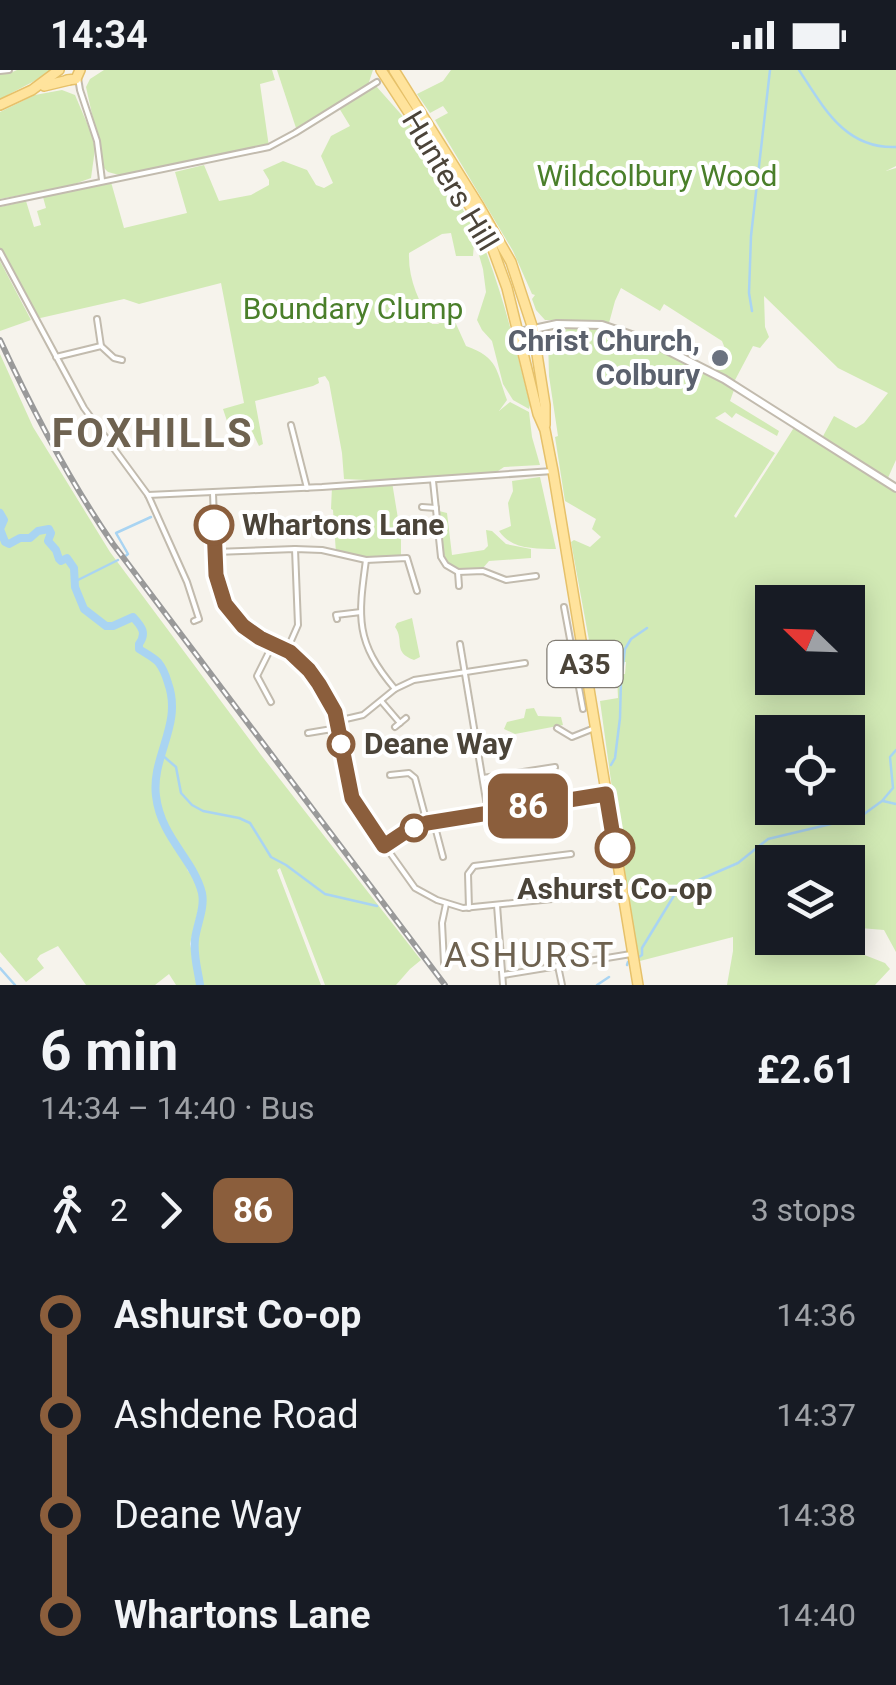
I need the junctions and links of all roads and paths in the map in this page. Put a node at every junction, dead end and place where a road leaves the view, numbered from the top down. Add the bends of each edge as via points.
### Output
1 (9, 70) edge
2 (60, 70) edge
3 (381, 70) edge
4 (394, 70) edge
5 (0, 71) edge
6 (77, 75) edge
7 (377, 82) dead end
8 (32, 90) junction
9 (0, 105) edge
10 (102, 180) junction
11 (0, 202) edge
12 (0, 252) edge
13 (97, 319) dead end
14 (533, 329) junction
15 (520, 332) junction
16 (100, 346) junction
17 (56, 357) junction
18 (122, 360) dead end
19 (291, 425) dead end
20 (546, 430) junction
21 (553, 471) junction
22 (433, 480) junction
23 (307, 488) junction
24 (896, 488) edge
25 (213, 493) junction
26 (148, 495) junction
27 (422, 506) dead end
28 (436, 508) junction
29 (295, 549) junction
30 (215, 552) junction
31 (366, 560) junction
32 (458, 572) junction
33 (536, 576) dead end
34 (459, 586) dead end
35 (417, 591) dead end
36 (564, 608) dead end
37 (361, 612) junction
38 (336, 615) dead end
39 (194, 620) dead end
40 (273, 644) junction
41 (460, 644) dead end
42 (286, 650) junction
43 (579, 656) junction
44 (525, 663) dead end
45 (464, 672) junction
46 (395, 689) junction
47 (271, 702) dead end
48 (382, 702) junction
49 (583, 709) dead end
50 (337, 721) junction
51 (400, 723) dead end
52 (338, 728) junction
53 (557, 728) dead end
54 (595, 728) junction
55 (308, 733) dead end
56 (555, 767) dead end
57 (390, 776) dead end
58 (483, 778) junction
59 (606, 794) junction
60 (488, 812) junction
61 (430, 822) junction
62 (384, 846) junction
63 (566, 853) dead end
64 (443, 857) dead end
65 (622, 892) junction
66 (446, 904) junction
67 (498, 905) junction
68 (469, 908) junction
69 (633, 954) junction
70 (444, 963) dead end
71 (558, 966) junction
72 (503, 976) junction
73 (503, 985) edge
74 (562, 985) edge
75 (638, 985) edge

1 - 5 street
2 - 6 main road via 63,77
2 - 8 main road
3 - 15 main road, Hunters Hill / A35 via 484,230
4 - 14 main road, Hunters Hill / A35 via 501,242
6 - 8 main road
6 - 10 street
7 - 10 street via 269,146
8 - 9 main road
10 - 11 street
12 - 17 street
13 - 16 street
14 - 15 street
14 - 20 main road, Hunters Hill / A35
14 - 24 street via 602,325 650,340 760,400
15 - 20 main road, Hunters Hill / A35
16 - 17 street
16 - 18 street
17 - 26 street via 87,413
19 - 23 street
20 - 21 main road, Hunters Hill / A35
21 - 22 street
21 - 43 main road, A35
22 - 23 street
22 - 28 street
23 - 25 street
25 - 26 street
25 - 30 street
26 - 39 street via 187,582 199,619
27 - 28 street
28 - 32 street via 441,557
29 - 30 street
29 - 31 street
29 - 42 street via 298,625
30 - 40 street via 228,609
31 - 35 street via 407,558
31 - 37 street
32 - 33 street via 483,571 506,580
32 - 34 street
36 - 43 street
37 - 38 street
37 - 46 street via 369,652
40 - 42 street
40 - 47 street via 257,676
41 - 45 street
42 - 50 street via 319,683
43 - 49 street
43 - 54 main road, A35
44 - 45 street
45 - 46 street
45 - 58 street
46 - 48 street
48 - 50 street
48 - 51 street
50 - 52 street
52 - 55 street
52 - 62 street via 352,798
53 - 54 street via 572,737
54 - 59 main road, A35
56 - 58 street
57 - 61 street via 415,778
58 - 60 street
59 - 60 street
59 - 65 main road, A35
60 - 61 street
61 - 62 street
61 - 64 street
62 - 66 street via 416,888
63 - 68 street via 474,866 468,874
65 - 67 street
65 - 69 main road, A35
66 - 68 street
66 - 70 street
67 - 68 street
67 - 72 street
69 - 71 street
69 - 75 main road, A35
71 - 72 street
71 - 74 street
72 - 73 street

